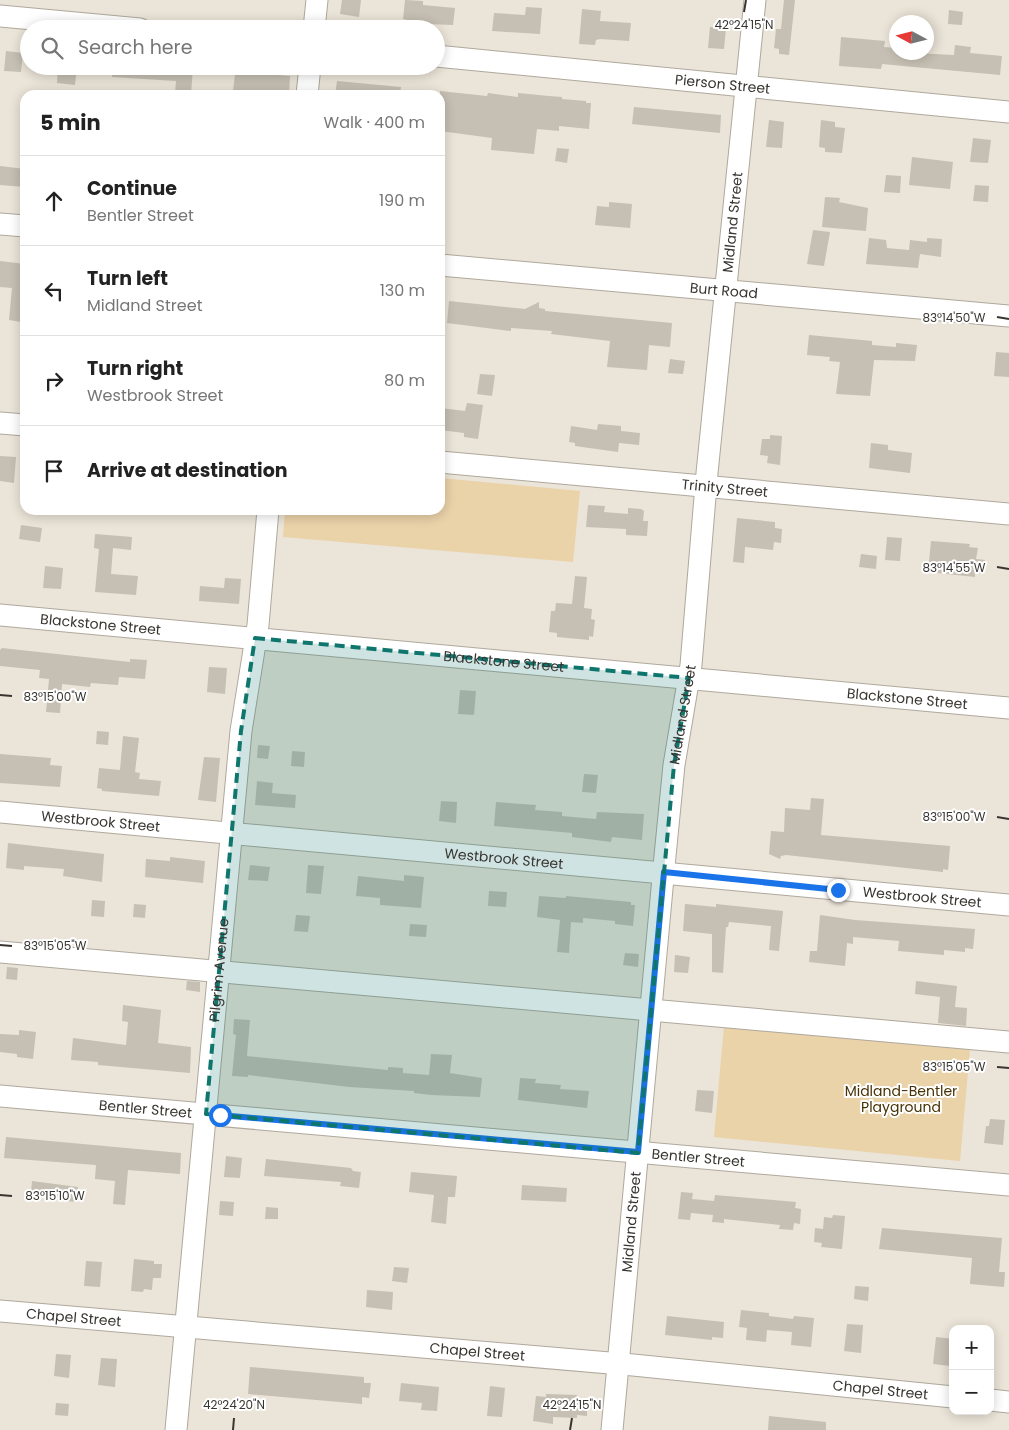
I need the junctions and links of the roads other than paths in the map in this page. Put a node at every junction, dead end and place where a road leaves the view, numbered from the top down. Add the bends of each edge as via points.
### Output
1 (317, 0) edge
2 (755, 0) edge
3 (0, 16) edge
4 (43, 20) edge
5 (315, 20) edge
6 (445, 57) edge
7 (309, 75) edge
8 (747, 85) junction
9 (308, 90) edge
10 (1009, 112) edge
11 (0, 224) edge
12 (20, 226) edge
13 (445, 264) edge
14 (725, 290) junction
15 (1009, 316) edge
16 (0, 423) edge
17 (20, 425) edge
18 (445, 462) edge
19 (706, 486) junction
20 (1009, 514) edge
21 (267, 515) edge
22 (0, 615) edge
23 (255, 638) junction
24 (689, 678) junction
25 (1009, 708) edge
26 (0, 812) edge
27 (233, 832) junction
28 (664, 872) junction
29 (1009, 905) edge
30 (0, 952) edge
31 (219, 973) junction
32 (651, 1011) junction
33 (1009, 1042) edge
34 (0, 1096) edge
35 (206, 1114) junction
36 (638, 1152) junction
37 (1009, 1184) edge
38 (0, 1311) edge
39 (186, 1326) junction
40 (619, 1364) junction
41 (949, 1396) edge
42 (994, 1400) edge
43 (1009, 1402) edge
44 (176, 1430) edge
45 (612, 1430) edge

1 - 5 street
2 - 8 street, Midland Street
3 - 4 street
6 - 8 street, Pierson Street
7 - 9 street
8 - 10 street, Pierson Street
8 - 14 street, Midland Street
11 - 12 street
13 - 14 street, Burt Road
14 - 15 street, Burt Road
14 - 19 street, Midland Street
16 - 17 street
18 - 19 street, Trinity Street
19 - 20 street, Trinity Street
19 - 24 street, Midland Street
21 - 23 street, Pilgrim Avenue
22 - 23 street, Blackstone Street
23 - 24 street, Blackstone Street
23 - 27 street, Pilgrim Avenue
24 - 25 street, Blackstone Street
24 - 28 street, Midland Street via 674,765
26 - 27 street, Westbrook Street
27 - 28 street, Westbrook Street
27 - 31 street, Pilgrim Avenue
28 - 29 street, Westbrook Street
28 - 32 street, Midland Street
30 - 31 street
31 - 32 street
31 - 35 street, Pilgrim Avenue
32 - 33 street
32 - 36 street, Midland Street
34 - 35 street, Bentler Street
35 - 36 street, Bentler Street
35 - 39 street, Pilgrim Avenue
36 - 37 street, Bentler Street
36 - 40 street, Midland Street
38 - 39 street, Chapel Street
39 - 40 street, Chapel Street
39 - 44 street, Pilgrim Avenue
40 - 41 street, Chapel Street
40 - 45 street, Midland Street
42 - 43 street

